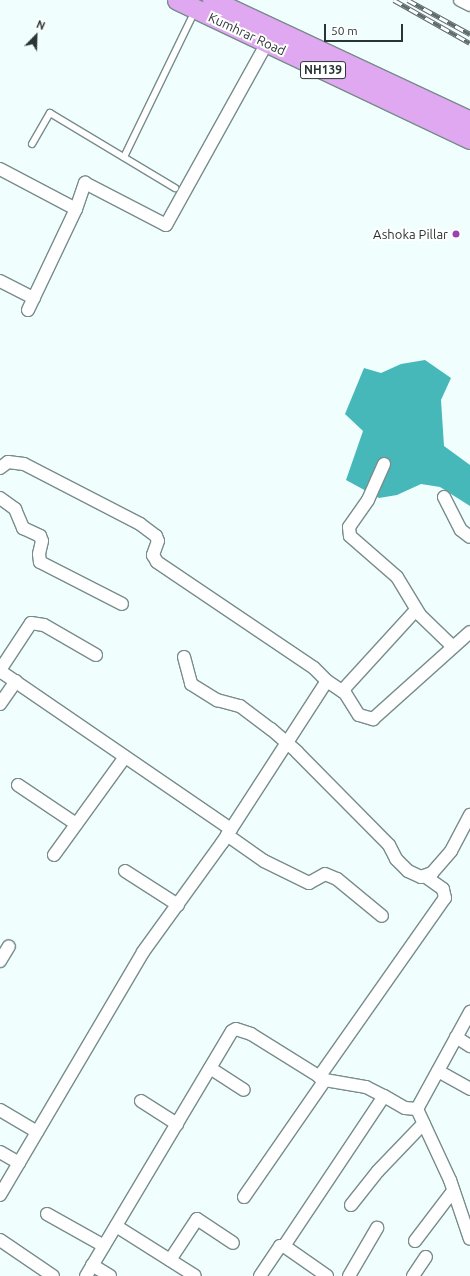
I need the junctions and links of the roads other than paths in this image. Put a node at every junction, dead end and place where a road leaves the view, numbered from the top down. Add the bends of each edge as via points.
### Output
1 (177, 0) edge
2 (212, 0) edge
3 (195, 10) junction
4 (267, 44) junction
5 (319, 58) junction
6 (470, 121) edge
7 (470, 139) edge
8 (32, 144) dead end
9 (124, 157) junction
10 (0, 168) edge
11 (175, 188) dead end
12 (76, 209) junction
13 (0, 280) edge
14 (34, 298) junction
15 (28, 310) dead end
16 (384, 464) dead end
17 (0, 468) edge
18 (444, 497) dead end
19 (0, 498) edge
20 (470, 537) edge
21 (122, 604) dead end
22 (416, 610) junction
23 (470, 632) edge
24 (452, 646) junction
25 (96, 654) dead end
26 (184, 657) dead end
27 (0, 670) edge
28 (16, 681) junction
29 (327, 681) junction
30 (342, 691) junction
31 (0, 704) edge
32 (287, 742) junction
33 (125, 757) junction
34 (18, 785) dead end
35 (470, 815) edge
36 (76, 824) junction
37 (229, 832) junction
38 (54, 855) dead end
39 (125, 871) dead end
40 (426, 877) junction
41 (178, 905) junction
42 (382, 916) dead end
43 (9, 946) dead end
44 (0, 961) edge
45 (470, 1012) edge
46 (456, 1038) junction
47 (470, 1046) edge
48 (210, 1068) junction
49 (438, 1071) junction
50 (322, 1078) junction
51 (470, 1089) edge
52 (244, 1090) dead end
53 (384, 1096) junction
54 (141, 1101) dead end
55 (417, 1109) junction
56 (0, 1110) edge
57 (424, 1123) junction
58 (177, 1124) junction
59 (37, 1132) junction
60 (0, 1152) edge
61 (19, 1163) junction
62 (453, 1191) junction
63 (0, 1195) edge
64 (244, 1197) dead end
65 (352, 1206) dead end
66 (47, 1214) dead end
67 (116, 1226) junction
68 (377, 1228) dead end
69 (470, 1239) edge
70 (0, 1240) edge
71 (415, 1241) dead end
72 (233, 1243) dead end
73 (104, 1246) junction
74 (284, 1246) junction
75 (426, 1257) dead end
76 (170, 1260) junction
77 (92, 1265) junction
78 (320, 1274) edge
79 (53, 1276) edge
80 (86, 1276) edge
81 (110, 1276) edge
82 (195, 1276) edge
83 (260, 1276) edge
84 (349, 1276) edge
85 (413, 1276) edge

1 - 3 highway, Kumhrar Road / NH139
2 - 5 highway, Kumhrar Road / NH139
3 - 4 highway, Kumhrar Road / NH139
3 - 9 lane
4 - 5 highway, Kumhrar Road / NH139
4 - 12 street via 166,224 85,183
5 - 6 highway, Kumhrar Road / NH139
5 - 7 highway, Kumhrar Road / NH139
8 - 9 lane via 50,113
9 - 11 lane
10 - 12 street
12 - 14 street
13 - 14 street
14 - 15 street
16 - 22 street via 368,500 348,531 350,536 397,577
17 - 29 street via 8,462 24,464 140,524 156,536 158,542 153,555 157,562 314,668
18 - 20 street via 461,530
19 - 21 street via 15,509 23,528 40,536 40,562
22 - 24 street
22 - 30 street
23 - 24 street
24 - 30 street via 373,719 359,715
25 - 27 street via 44,625 31,624
26 - 32 street via 191,684 217,700 240,706
27 - 28 street
28 - 31 street
28 - 33 street
29 - 30 street
29 - 32 street
32 - 37 street
32 - 40 street via 389,845 401,866 421,877
33 - 36 street
33 - 37 street
34 - 36 street
35 - 40 street via 445,860
36 - 38 street
37 - 41 street
37 - 42 street via 264,861 309,883 325,874 337,879
39 - 41 street
40 - 50 street via 442,889 445,898
41 - 59 street via 143,952
43 - 44 street
45 - 46 street
46 - 47 street
46 - 49 street
48 - 50 street via 236,1029 251,1034
48 - 52 street
48 - 58 street
49 - 51 street
49 - 55 street
50 - 53 street via 366,1087
50 - 64 street
53 - 55 street via 405,1108
53 - 74 street
54 - 58 street
55 - 57 street
56 - 59 street
57 - 62 street
57 - 65 street via 378,1171
58 - 67 street
59 - 61 street
60 - 61 street
61 - 63 street
62 - 69 street
62 - 71 street
66 - 73 street
67 - 73 street
67 - 76 street
68 - 84 street
70 - 79 street
72 - 76 street via 197,1219
73 - 77 street
74 - 78 street
74 - 83 street via 280,1246
75 - 85 street
76 - 82 street
77 - 80 street
77 - 81 street

